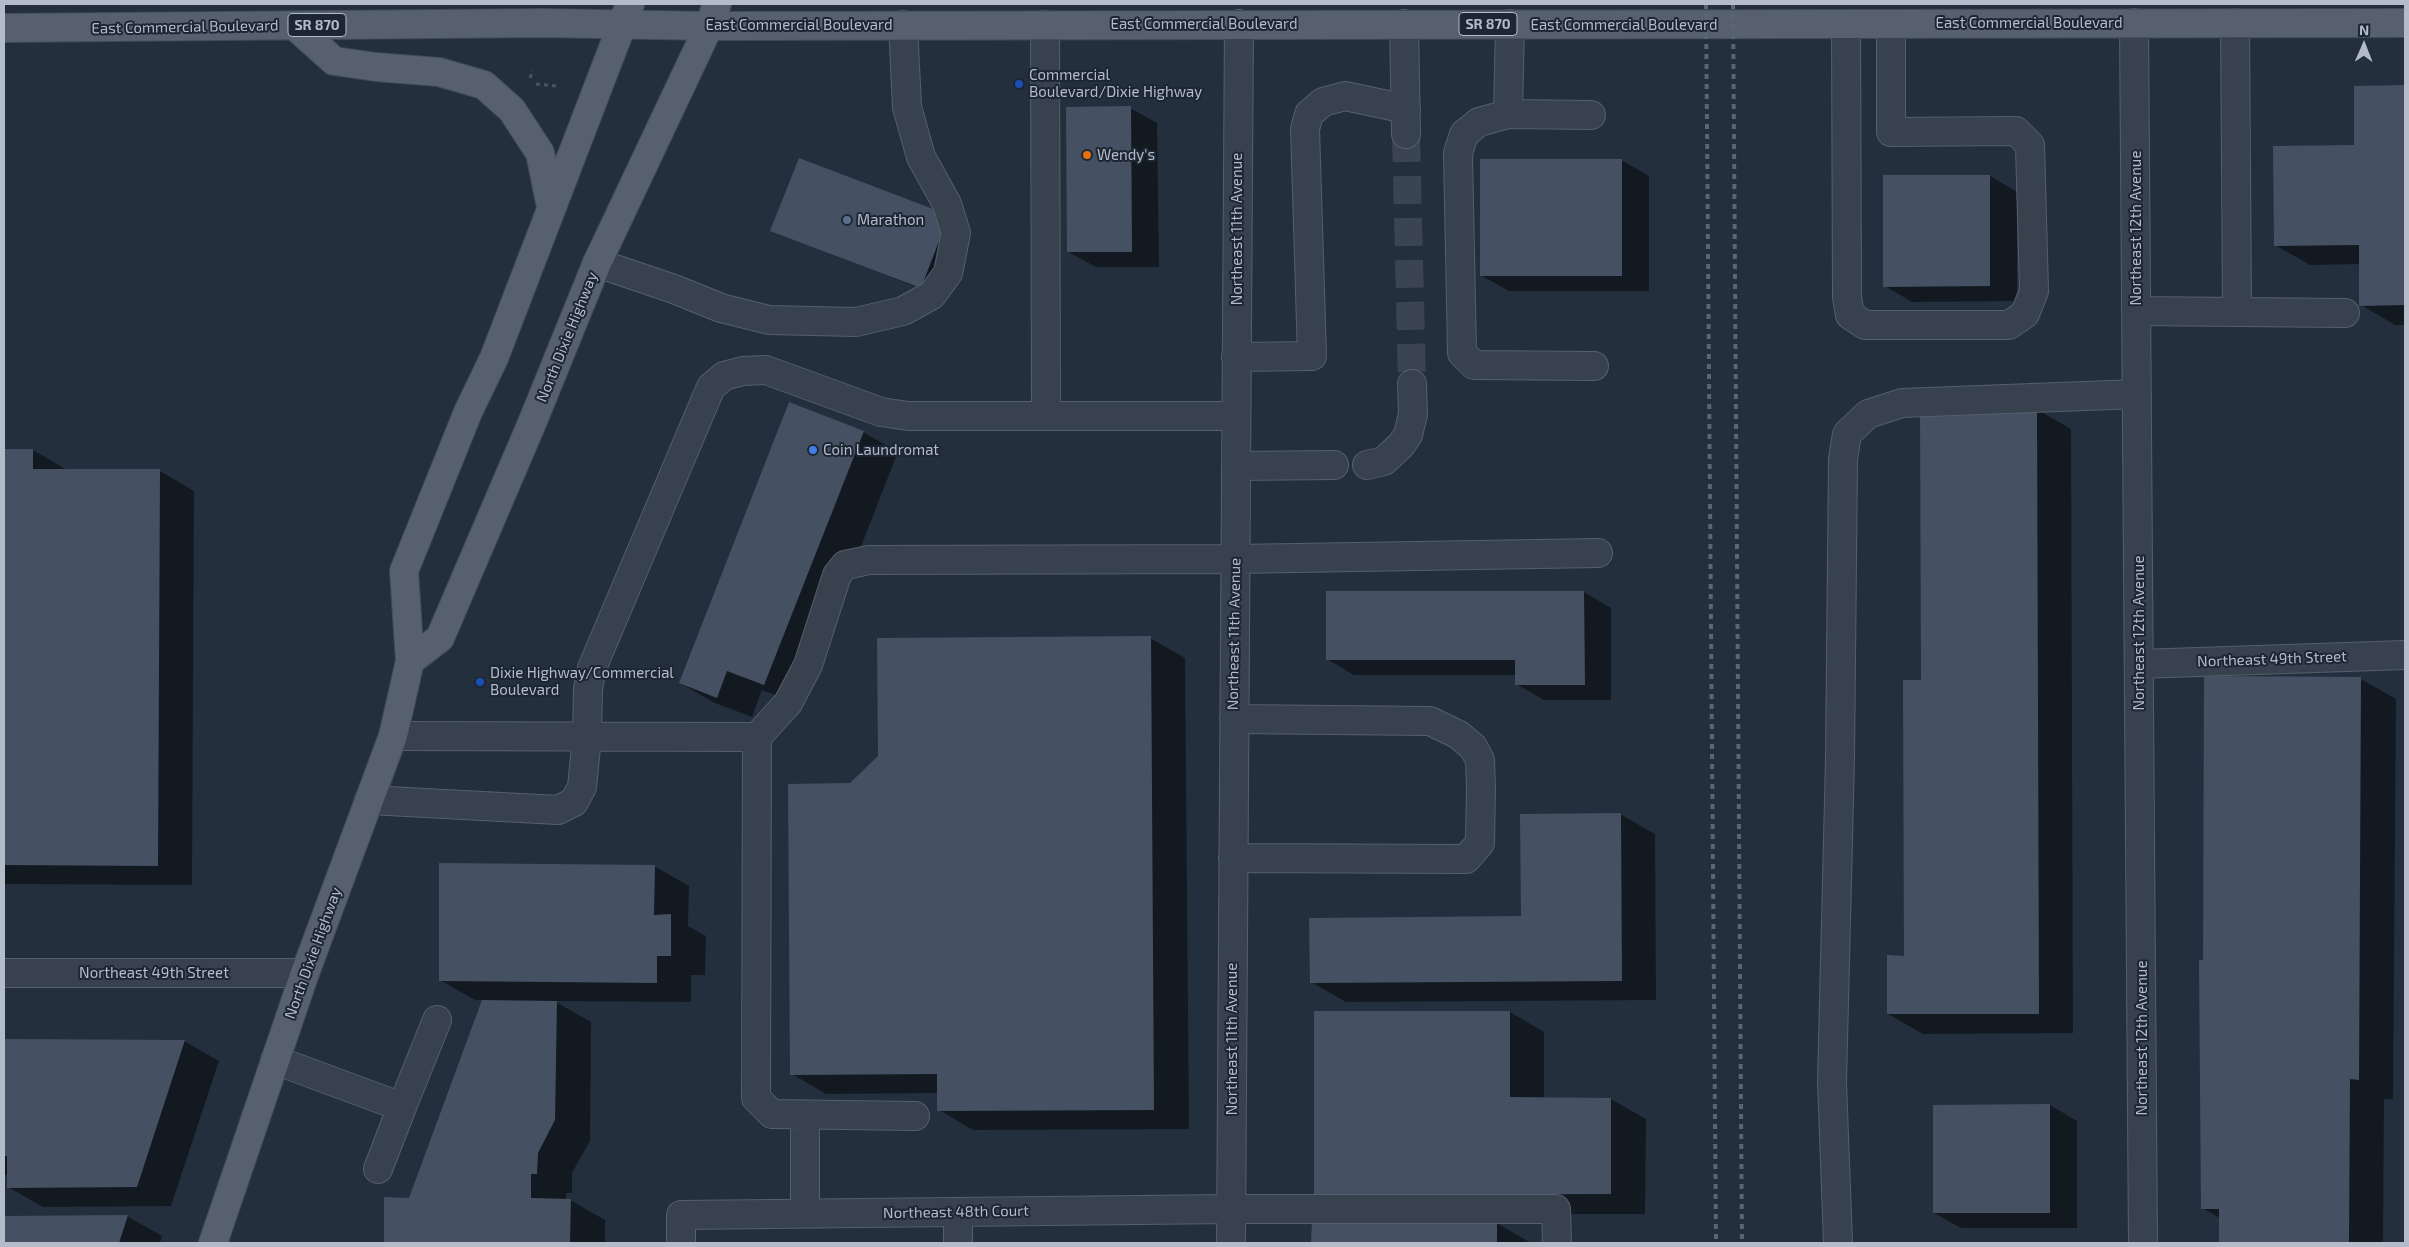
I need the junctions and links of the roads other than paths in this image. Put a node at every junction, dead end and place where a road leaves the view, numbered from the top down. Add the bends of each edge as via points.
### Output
1 (626, 15) edge
2 (713, 15) edge
3 (2134, 23) junction
4 (2235, 23) junction
5 (2405, 23) edge
6 (1239, 24) junction
7 (1404, 24) junction
8 (1510, 24) junction
9 (1846, 24) junction
10 (1891, 24) junction
11 (902, 25) junction
12 (1045, 25) junction
13 (295, 26) junction
14 (4, 28) edge
15 (1508, 114) junction
16 (1591, 115) dead end
17 (1848, 131) junction
18 (1891, 132) junction
19 (551, 207) junction
20 (597, 264) junction
21 (2136, 311) junction
22 (2237, 312) junction
23 (2345, 313) dead end
24 (1236, 357) junction
25 (1594, 366) dead end
26 (1412, 384) tunnel mouth
27 (2137, 394) junction
28 (1046, 416) junction
29 (1236, 416) junction
30 (1334, 465) dead end
31 (1366, 465) dead end
32 (1236, 466) junction
33 (1598, 553) dead end
34 (1235, 559) junction
35 (2405, 655) edge
36 (410, 661) junction
37 (2139, 664) junction
38 (1234, 719) junction
39 (393, 736) junction
40 (587, 737) junction
41 (757, 738) junction
42 (369, 800) junction
43 (1233, 858) junction
44 (4, 973) edge
45 (305, 973) junction
46 (437, 1020) dead end
47 (275, 1060) junction
48 (402, 1107) junction
49 (805, 1115) junction
50 (915, 1116) dead end
51 (378, 1169) dead end
52 (1230, 1209) junction
53 (958, 1212) junction
54 (805, 1214) junction
55 (213, 1243) edge
56 (681, 1243) edge
57 (958, 1243) edge
58 (1230, 1243) edge
59 (1557, 1243) edge
60 (1838, 1243) edge
61 (2143, 1243) edge

1 - 2 main road, East Commercial Boulevard / SR 870
1 - 13 main road, East Commercial Boulevard / SR 870 via 535,23
1 - 19 main road, North Dixie Highway
2 - 11 main road, East Commercial Boulevard / SR 870
2 - 20 main road, North Dixie Highway
3 - 4 main road, East Commercial Boulevard / SR 870
3 - 10 main road, East Commercial Boulevard / SR 870
3 - 21 street, Northeast 12th Avenue
4 - 5 main road, East Commercial Boulevard / SR 870
4 - 22 street
6 - 7 main road, East Commercial Boulevard / SR 870
6 - 12 main road, East Commercial Boulevard / SR 870
6 - 24 street, Northeast 11th Avenue
7 - 8 main road, East Commercial Boulevard / SR 870
7 - 24 street via 1406,122 1345,96 1323,102 1309,114 1306,129 1312,356
8 - 9 main road, East Commercial Boulevard / SR 870
8 - 15 street
9 - 10 main road, East Commercial Boulevard / SR 870
9 - 17 street
10 - 18 street
11 - 12 main road, East Commercial Boulevard / SR 870
11 - 20 street via 907,106 921,157 947,204 956,233 948,273 932,294 904,311 856,322 769,320 721,308
12 - 28 street
13 - 14 main road, East Commercial Boulevard / SR 870
13 - 19 main road via 334,61 376,68 439,72 484,85 512,110 540,153
15 - 16 street
15 - 25 street via 1479,122 1464,134 1458,153 1462,353 1474,365
17 - 18 street
17 - 18 street via 1847,297 1850,314 1865,325 2009,325 2025,314 2034,291 2030,145 2016,131
19 - 36 main road, North Dixie Highway via 494,358 468,412 404,571
20 - 36 main road, North Dixie Highway via 440,638
21 - 22 street
21 - 27 street, Northeast 12th Avenue
22 - 23 street
24 - 29 street, Northeast 11th Avenue
26 - 31 street via 1413,414 1408,435 1384,461
27 - 37 street, Northeast 12th Avenue
27 - 60 street via 1902,403 1868,414 1847,434 1843,459 1832,1082
28 - 29 street
28 - 40 street via 908,416 881,412 766,370 724,376 711,387 592,668
29 - 32 street, Northeast 11th Avenue
30 - 32 street
32 - 34 street, Northeast 11th Avenue
33 - 34 street
34 - 38 street, Northeast 11th Avenue
34 - 41 street via 869,560 845,565 837,574 808,665 788,703
35 - 37 street, Northeast 49th Street
36 - 39 main road, North Dixie Highway
37 - 61 street, Northeast 12th Avenue
38 - 43 street, Northeast 11th Avenue
38 - 43 street via 1430,721 1459,735 1473,747 1480,760 1481,786 1480,843 1466,859
39 - 40 street
39 - 42 main road, North Dixie Highway
40 - 41 street
40 - 42 street via 582,787 574,802 558,810
41 - 49 street via 756,1098 772,1114
42 - 45 main road, North Dixie Highway
43 - 52 street, Northeast 11th Avenue
44 - 45 street, Northeast 49th Street
45 - 47 main road, North Dixie Highway
46 - 48 street
47 - 48 street
47 - 55 main road, North Dixie Highway
48 - 51 street
49 - 50 street
49 - 54 street
52 - 53 street, Northeast 48th Court
52 - 58 street, Northeast 11th Avenue
52 - 59 street, Northeast 48th Court via 1556,1209
53 - 54 street, Northeast 48th Court
53 - 57 street
54 - 56 street, Northeast 48th Court via 681,1215

